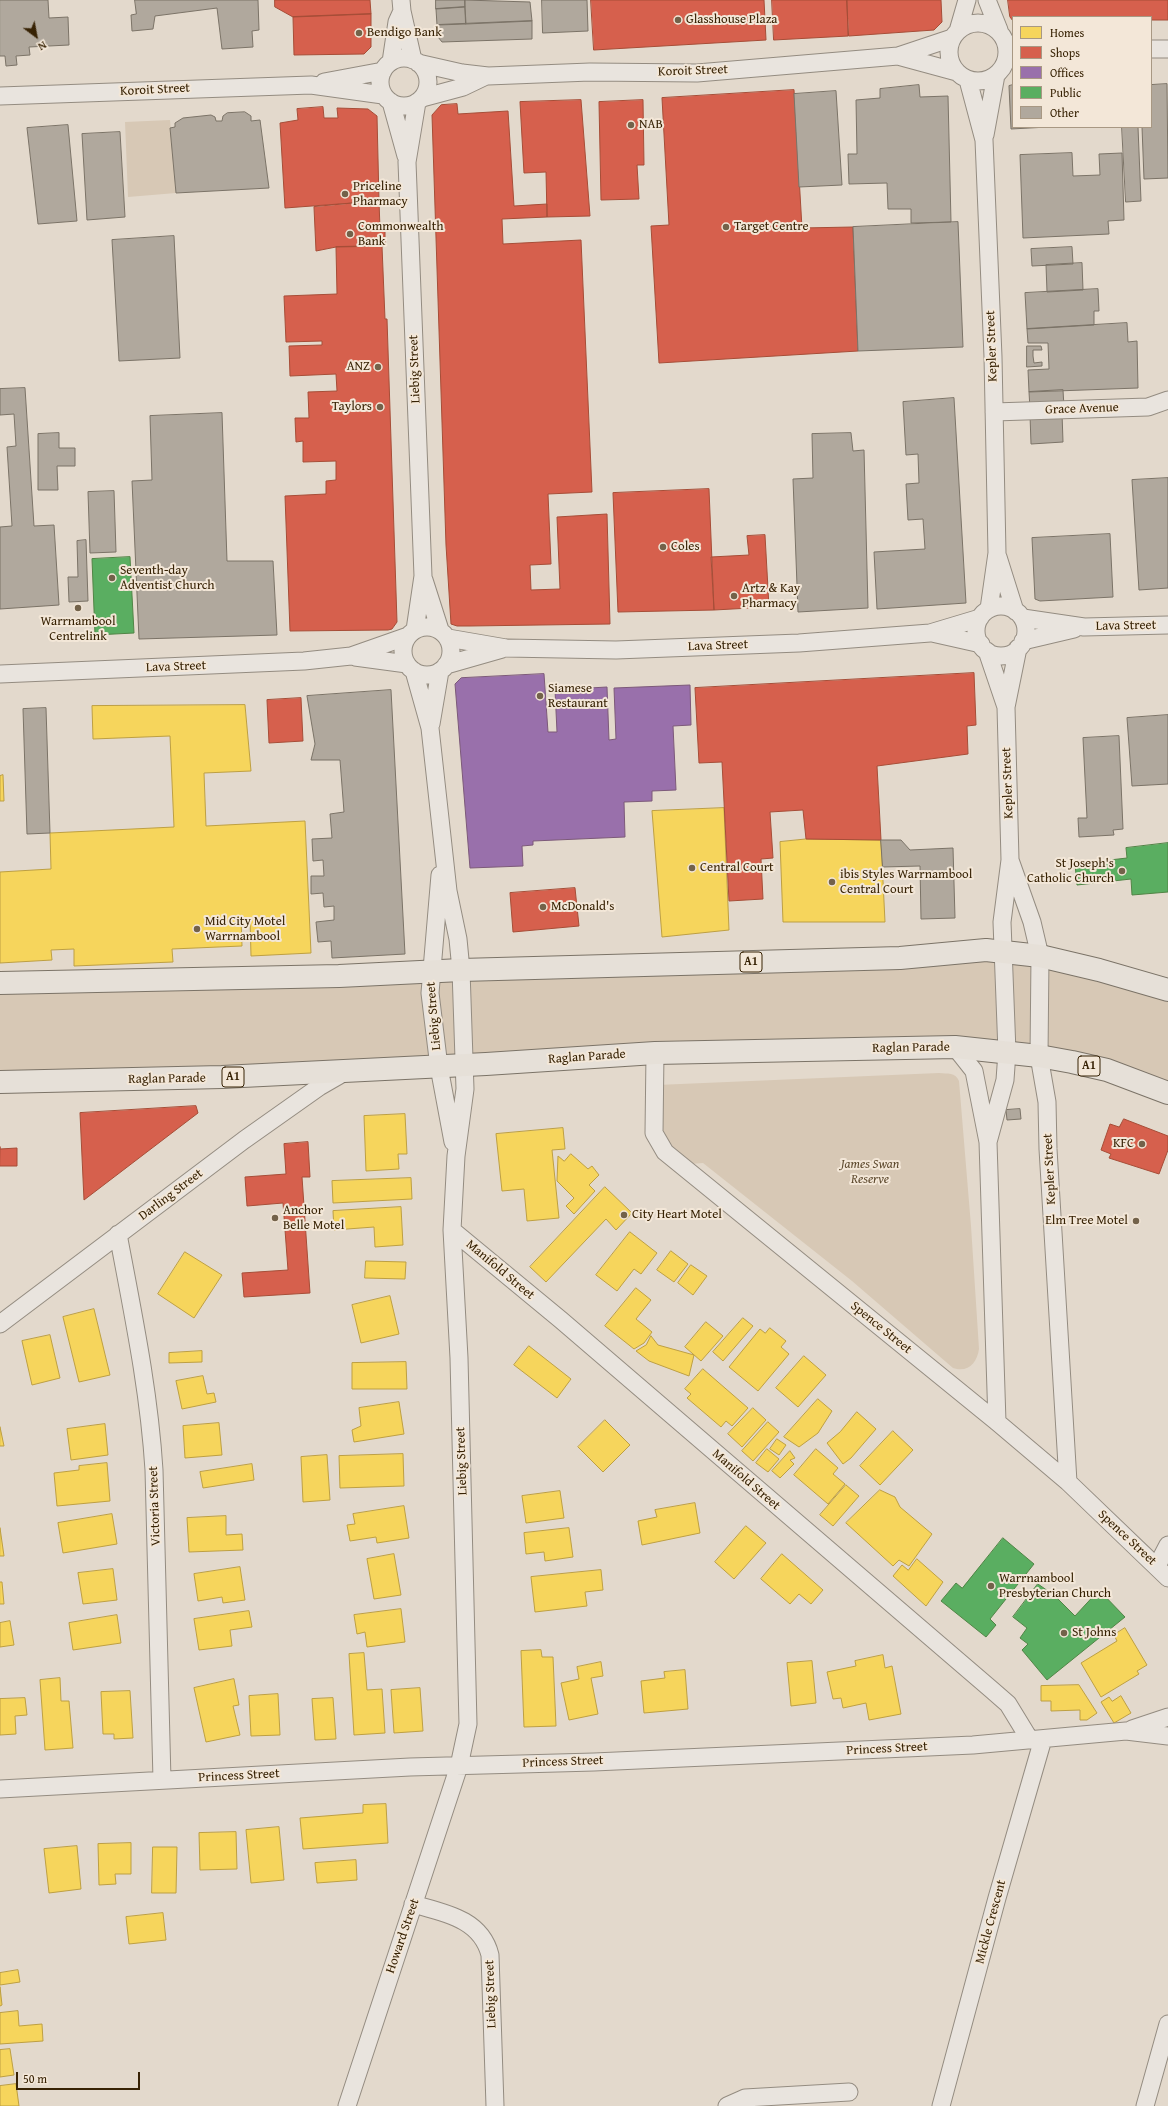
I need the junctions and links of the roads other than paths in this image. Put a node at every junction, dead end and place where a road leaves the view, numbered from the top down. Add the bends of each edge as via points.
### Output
1 (967, 0) edge
2 (987, 0) edge
3 (402, 5) edge
4 (955, 34) junction
5 (1006, 37) edge
6 (1152, 49) edge
7 (1168, 49) edge
8 (898, 56) junction
9 (416, 62) junction
10 (387, 66) junction
11 (1003, 71) edge
12 (488, 76) junction
13 (962, 76) junction
14 (311, 85) junction
15 (0, 96) edge
16 (387, 99) junction
17 (419, 100) junction
18 (984, 140) junction
19 (407, 162) junction
20 (1168, 400) edge
21 (994, 412) junction
22 (997, 553) junction
23 (423, 576) junction
24 (984, 614) junction
25 (1019, 614) junction
26 (1168, 625) edge
27 (1084, 627) junction
28 (411, 633) junction
29 (930, 633) junction
30 (444, 634) junction
31 (1021, 645) junction
32 (984, 647) junction
33 (506, 648) junction
34 (351, 656) junction
35 (410, 667) junction
36 (443, 668) junction
37 (0, 674) edge
38 (1006, 707) junction
39 (430, 728) junction
40 (444, 851) junction
41 (1010, 860) junction
42 (1003, 951) junction
43 (1040, 956) junction
44 (461, 970) junction
45 (431, 972) junction
46 (0, 983) edge
47 (1168, 990) edge
48 (955, 1047) junction
49 (655, 1052) junction
50 (1007, 1052) junction
51 (1039, 1056) junction
52 (465, 1065) junction
53 (439, 1067) junction
54 (345, 1072) junction
55 (0, 1082) edge
56 (1168, 1093) edge
57 (988, 1142) junction
58 (456, 1156) junction
59 (452, 1230) junction
60 (118, 1234) junction
61 (0, 1324) edge
62 (997, 1422) junction
63 (1068, 1482) junction
64 (1168, 1545) edge
65 (1163, 1572) edge
66 (1168, 1718) edge
67 (1126, 1731) junction
68 (1168, 1736) edge
69 (1037, 1739) junction
70 (459, 1766) junction
71 (162, 1780) junction
72 (0, 1789) edge
73 (414, 1904) junction
74 (1168, 2024) edge
75 (849, 2092) dead end
76 (347, 2106) edge
77 (495, 2106) edge
78 (726, 2106) edge
79 (941, 2106) edge
80 (1145, 2106) edge

1 - 4 street
2 - 5 street
3 - 9 street
3 - 10 street
4 - 5 street via 965,25 974,23 987,24
4 - 8 street, Koroit Street
4 - 13 street via 949,56
5 - 11 street via 1008,56
6 - 7 street
8 - 12 street, Koroit Street via 697,73 590,72
8 - 13 street, Koroit Street
9 - 10 street via 406,58
9 - 12 street, Koroit Street via 462,73
9 - 17 street via 424,69 428,84
10 - 14 street, Koroit Street
10 - 16 street via 380,83
11 - 13 street via 980,81
11 - 18 street, Kepler Street
12 - 17 street, Koroit Street via 463,87
13 - 18 street, Kepler Street
14 - 15 street, Koroit Street
14 - 16 street, Koroit Street
16 - 17 street via 404,106
16 - 19 street, Liebig Street
17 - 19 street, Liebig Street
18 - 21 street, Kepler Street
19 - 23 street, Liebig Street
20 - 21 street, Grace Avenue via 1148,408
21 - 22 street, Kepler Street
22 - 24 street, Kepler Street
22 - 25 street, Kepler Street
23 - 28 street, Liebig Street
23 - 30 street, Liebig Street
24 - 25 street via 1005,606
24 - 29 street, Lava Street
24 - 32 street via 977,633
25 - 27 street, Lava Street
25 - 31 street via 1026,631
26 - 27 street, Lava Street
27 - 31 street, Lava Street
28 - 30 street via 427,627
28 - 34 street, Lava Street
28 - 35 street via 403,650
29 - 32 street, Lava Street
29 - 33 street, Lava Street via 799,643 616,650
30 - 33 street, Lava Street
30 - 36 street via 451,652
31 - 32 street via 1011,654 1004,655 998,655
31 - 38 street, Kepler Street
32 - 38 street, Kepler Street
33 - 36 street, Lava Street
34 - 35 street, Lava Street
34 - 37 street, Lava Street via 287,663
35 - 36 street via 427,675
35 - 39 street, Liebig Street
36 - 39 street, Liebig Street
38 - 41 street, Kepler Street
39 - 40 street, Liebig Street
40 - 44 street, Liebig Street
40 - 45 street, Liebig Street
41 - 42 street, Kepler Street via 1002,922
41 - 43 street, Kepler Street via 1032,922
42 - 43 highway, A1
42 - 44 highway, A1 via 986,950 900,958
42 - 50 street, Kepler Street
43 - 47 highway, A1
43 - 51 street, Kepler Street
44 - 45 highway, A1
44 - 52 street, Liebig Street
45 - 46 highway, A1
45 - 53 street, Liebig Street via 430,992
48 - 49 highway, Raglan Parade / A1
48 - 50 highway, Raglan Parade / A1
48 - 57 street, Kepler Street via 974,1071
49 - 52 highway, Raglan Parade / A1
49 - 62 street, Spence Street via 654,1128 665,1152
50 - 51 highway, Raglan Parade / A1
50 - 57 street, Kepler Street via 1005,1080
51 - 56 highway, Raglan Parade / A1 via 1107,1070
51 - 63 street, Kepler Street via 1047,1102
52 - 53 highway, Raglan Parade / A1
52 - 58 street, Liebig Street via 465,1089
53 - 54 highway, Raglan Parade / A1
53 - 58 street, Liebig Street
54 - 55 highway, Raglan Parade / A1
54 - 60 street, Darling Street via 304,1097
57 - 62 street, Kepler Street
58 - 59 street, Liebig Street
59 - 69 street, Manifold Street via 561,1320 992,1690 1008,1704
59 - 70 street, Liebig Street via 459,1366 468,1694 468,1724
60 - 61 street, Darling Street
60 - 71 street, Victoria Street via 145,1377 152,1441
62 - 63 street, Spence Street
63 - 65 street, Spence Street
64 - 65 street
66 - 67 street, Princess Street
67 - 68 street, Princess Street
67 - 69 street, Princess Street
69 - 70 street, Princess Street via 950,1746
69 - 79 street, Mickle Crescent
70 - 71 street, Princess Street
70 - 73 street, Howard Street
71 - 72 street, Princess Street
73 - 76 street, Howard Street
73 - 77 street, Liebig Street via 465,1921 488,1944
74 - 80 street
75 - 78 street via 745,2098

